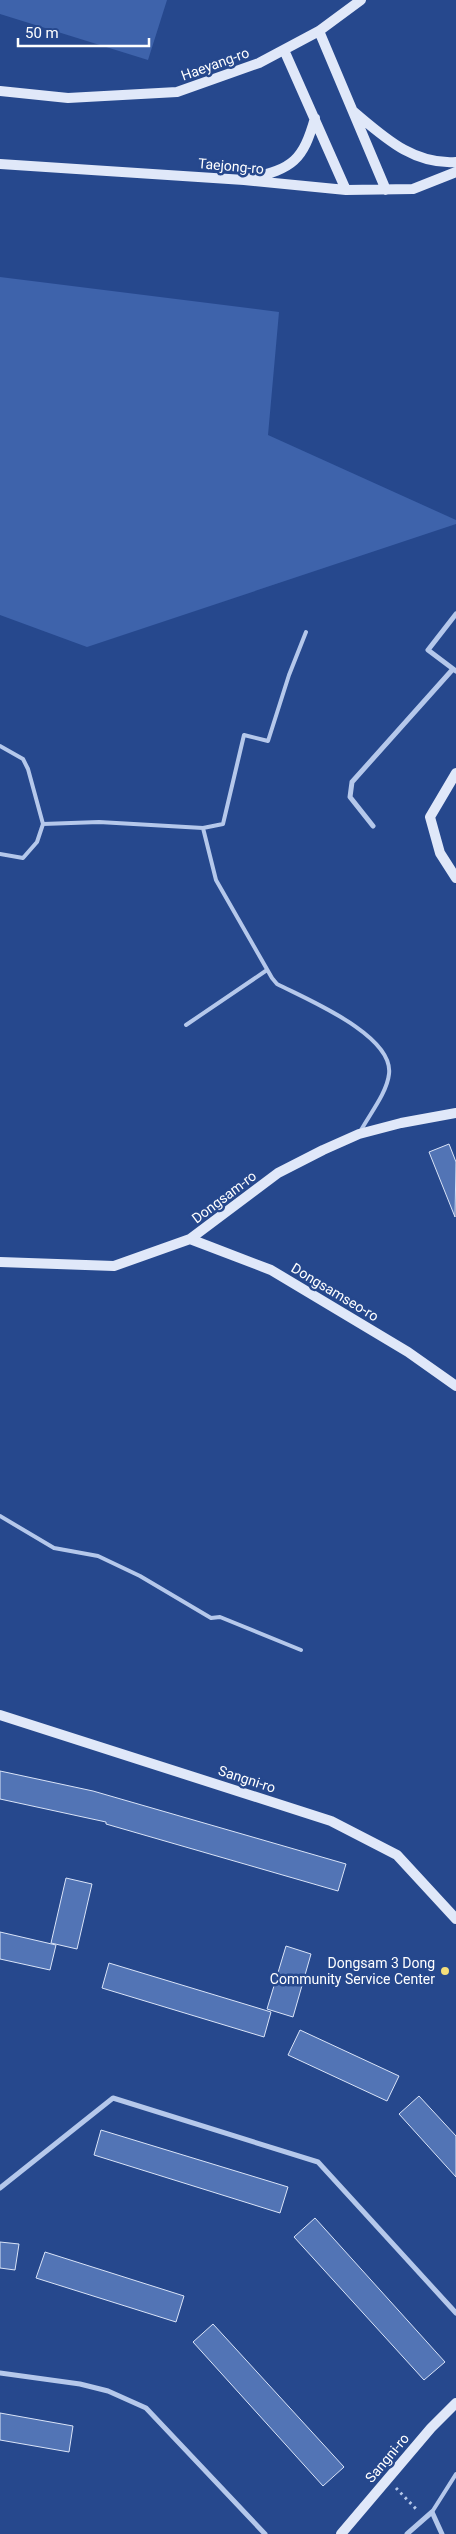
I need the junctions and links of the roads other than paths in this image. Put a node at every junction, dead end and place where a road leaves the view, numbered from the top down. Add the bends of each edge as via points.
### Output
1 (360, 1) edge
2 (319, 30) junction
3 (284, 50) junction
4 (0, 91) edge
5 (352, 110) junction
6 (315, 118) junction
7 (456, 162) edge
8 (0, 164) edge
9 (456, 172) edge
10 (244, 180) junction
11 (346, 190) junction
12 (386, 190) junction
13 (456, 614) edge
14 (306, 632) dead end
15 (454, 670) edge
16 (0, 746) edge
17 (456, 773) edge
18 (43, 824) junction
19 (373, 826) dead end
20 (202, 828) junction
21 (0, 854) edge
22 (456, 878) edge
23 (267, 970) junction
24 (186, 1025) dead end
25 (456, 1113) edge
26 (359, 1134) junction
27 (190, 1239) junction
28 (0, 1262) edge
29 (456, 1386) edge
30 (0, 1516) edge
31 (301, 1650) dead end
32 (0, 1715) edge
33 (456, 1919) edge
34 (0, 2188) edge
35 (456, 2313) edge
36 (0, 2372) edge
37 (456, 2402) edge
38 (456, 2474) edge
39 (432, 2512) junction
40 (265, 2534) edge
41 (341, 2534) edge
42 (407, 2534) edge
43 (442, 2534) edge

1 - 2 main road, Haeyang-ro
2 - 3 main road, Haeyang-ro
2 - 5 main road
3 - 4 main road, Haeyang-ro via 259,63 177,92 68,98
3 - 6 main road
5 - 7 main road via 386,139 412,155 439,163
5 - 12 main road
6 - 10 main road via 308,142 294,163 270,174
6 - 11 main road
8 - 10 main road, Taejong-ro
9 - 12 main road, Taejong-ro via 413,189
10 - 11 main road, Taejong-ro
11 - 12 main road, Taejong-ro
13 - 15 street via 428,650
14 - 20 lane via 288,675 268,741 244,735 223,824
15 - 19 street via 352,782 350,797
16 - 18 lane via 23,759
17 - 22 main road via 430,817 440,853
18 - 20 lane via 99,822
18 - 21 lane via 37,842 23,858
20 - 23 lane via 216,880
23 - 24 lane
23 - 26 lane via 277,984 363,1031 383,1051 390,1071 388,1081
25 - 26 main road, Dongsam-ro via 400,1122
26 - 27 main road, Dongsam-ro via 278,1173
27 - 28 main road, Dongsam-ro via 114,1266
27 - 29 main road, Dongsamseo-ro via 271,1270 408,1352
30 - 31 lane via 54,1548 98,1556 140,1576 211,1618 220,1616
32 - 33 main road, Sangni-ro via 332,1821 397,1855
34 - 35 street via 113,2098 318,2162
36 - 40 street via 80,2384 108,2391 146,2408
37 - 41 main road, Sangni-ro via 430,2428
38 - 39 lane
39 - 42 street
39 - 43 street

